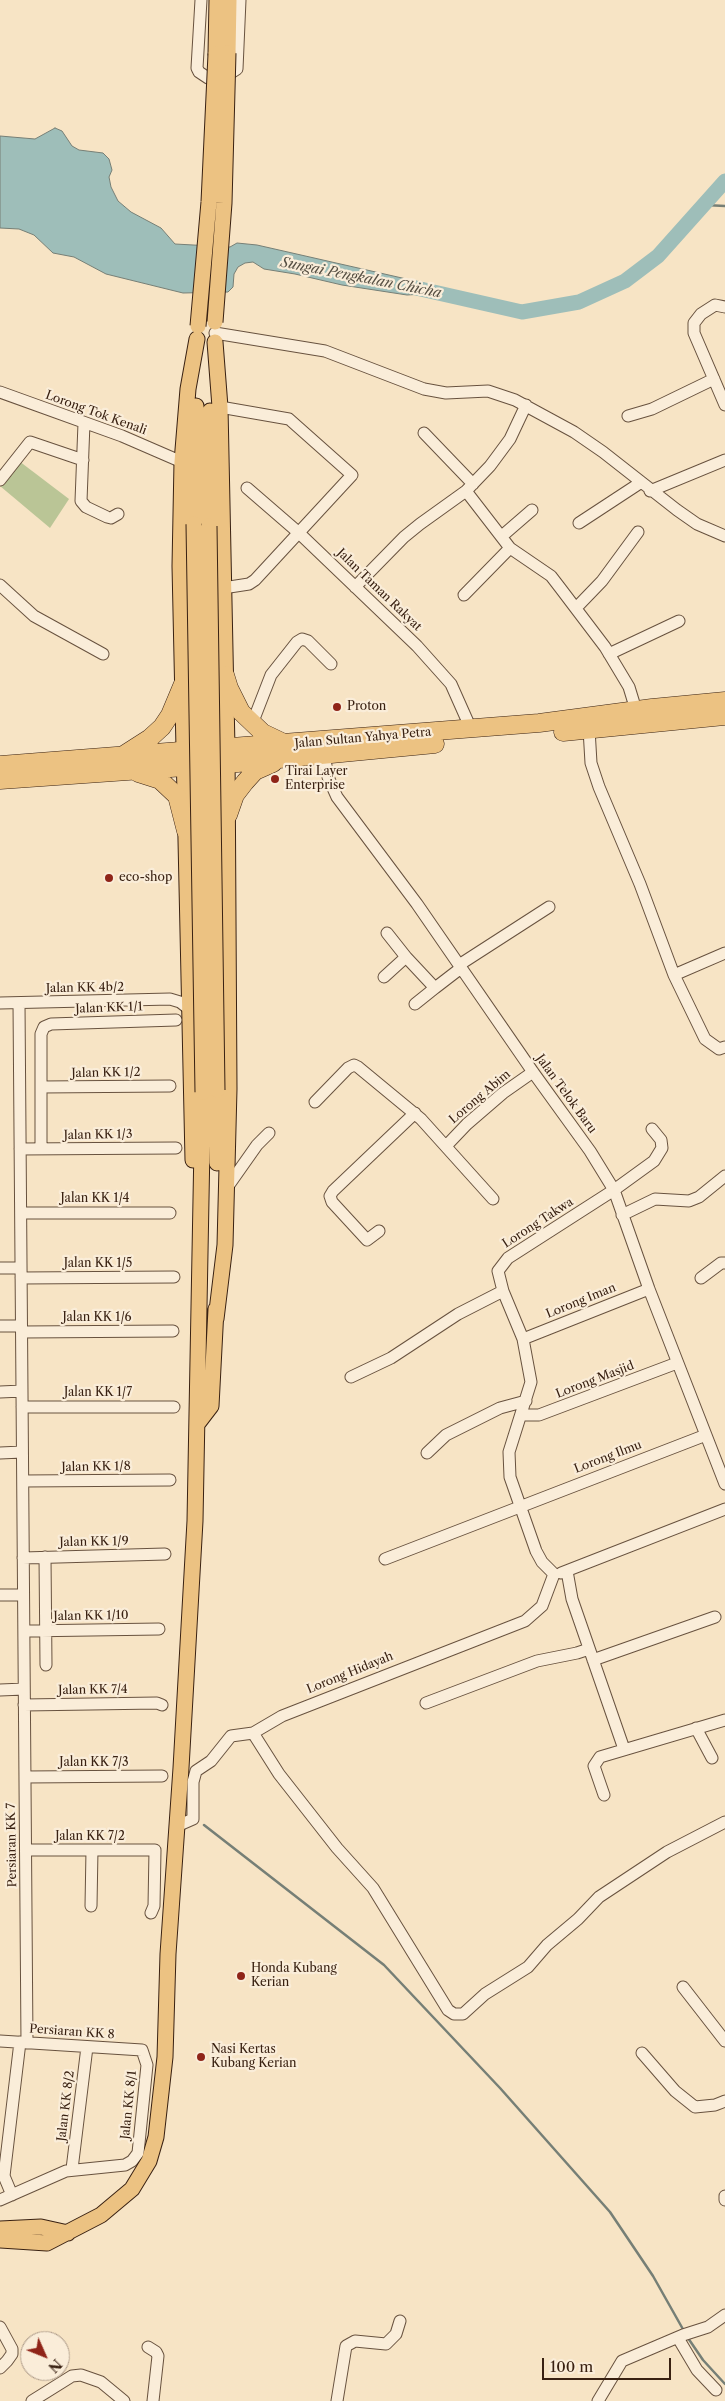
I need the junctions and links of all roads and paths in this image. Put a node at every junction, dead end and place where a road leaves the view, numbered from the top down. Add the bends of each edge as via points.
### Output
1 (201, 0) edge
2 (217, 0) edge
3 (229, 0) edge
4 (240, 0) edge
5 (222, 53) junction
6 (725, 307) edge
7 (215, 332) junction
8 (198, 333) junction
9 (714, 379) junction
10 (0, 392) edge
11 (526, 405) junction
12 (725, 405) edge
13 (220, 407) junction
14 (628, 416) dead end
15 (84, 423) junction
16 (424, 433) dead end
17 (83, 460) junction
18 (725, 460) edge
19 (182, 462) junction
20 (0, 480) edge
21 (640, 483) junction
22 (470, 487) junction
23 (247, 488) dead end
24 (650, 491) junction
25 (532, 510) dead end
26 (118, 514) dead end
27 (579, 523) dead end
28 (201, 525) junction
29 (638, 532) dead end
30 (299, 533) junction
31 (502, 536) junction
32 (725, 536) edge
33 (510, 548) junction
34 (0, 585) edge
35 (355, 587) junction
36 (223, 588) junction
37 (464, 595) dead end
38 (576, 608) junction
39 (679, 621) dead end
40 (104, 654) dead end
41 (609, 654) junction
42 (331, 664) dead end
43 (225, 675) junction
44 (183, 693) junction
45 (725, 701) edge
46 (226, 705) junction
47 (650, 714) junction
48 (725, 716) edge
49 (252, 724) junction
50 (470, 729) junction
51 (589, 729) junction
52 (286, 751) junction
53 (324, 754) junction
54 (227, 756) junction
55 (185, 759) junction
56 (124, 764) junction
57 (0, 765) edge
58 (0, 780) edge
59 (228, 793) junction
60 (186, 805) junction
61 (228, 815) junction
62 (186, 831) junction
63 (549, 907) dead end
64 (387, 934) dead end
65 (725, 953) edge
66 (406, 957) junction
67 (460, 967) junction
68 (674, 975) junction
69 (384, 977) dead end
70 (189, 983) junction
71 (435, 988) junction
72 (170, 999) junction
73 (0, 1003) edge
74 (19, 1003) junction
75 (415, 1004) dead end
76 (189, 1009) junction
77 (176, 1020) dead end
78 (725, 1047) edge
79 (533, 1072) junction
80 (170, 1086) dead end
81 (41, 1087) junction
82 (210, 1091) junction
83 (315, 1102) dead end
84 (415, 1113) junction
85 (652, 1129) dead end
86 (269, 1133) dead end
87 (446, 1145) junction
88 (176, 1148) dead end
89 (20, 1149) junction
90 (41, 1149) junction
91 (725, 1176) edge
92 (226, 1189) junction
93 (614, 1190) junction
94 (493, 1199) dead end
95 (20, 1213) junction
96 (170, 1213) dead end
97 (622, 1215) junction
98 (378, 1231) dead end
99 (725, 1263) edge
100 (0, 1268) edge
101 (21, 1273) junction
102 (174, 1277) dead end
103 (701, 1278) dead end
104 (649, 1289) junction
105 (503, 1291) junction
106 (216, 1319) junction
107 (200, 1321) junction
108 (0, 1326) edge
109 (22, 1329) junction
110 (172, 1331) dead end
111 (522, 1339) junction
112 (677, 1363) junction
113 (351, 1377) dead end
114 (0, 1392) edge
115 (22, 1392) junction
116 (526, 1401) junction
117 (22, 1407) junction
118 (174, 1407) dead end
119 (522, 1415) junction
120 (198, 1423) junction
121 (706, 1435) junction
122 (22, 1452) junction
123 (0, 1453) edge
124 (427, 1453) dead end
125 (170, 1480) dead end
126 (23, 1481) junction
127 (725, 1484) edge
128 (520, 1505) junction
129 (725, 1509) edge
130 (165, 1554) dead end
131 (45, 1557) junction
132 (23, 1558) junction
133 (385, 1559) dead end
134 (566, 1570) junction
135 (554, 1574) junction
136 (0, 1595) edge
137 (24, 1595) junction
138 (715, 1617) dead end
139 (159, 1629) dead end
140 (46, 1631) junction
141 (24, 1632) junction
142 (589, 1648) junction
143 (593, 1660) junction
144 (46, 1664) dead end
145 (24, 1689) junction
146 (0, 1690) edge
147 (426, 1703) dead end
148 (24, 1704) junction
149 (162, 1706) dead end
150 (725, 1720) edge
151 (696, 1728) junction
152 (253, 1733) junction
153 (624, 1749) junction
154 (712, 1758) dead end
155 (162, 1776) dead end
156 (25, 1777) junction
157 (604, 1795) dead end
158 (725, 1822) edge
159 (177, 1826) junction
160 (26, 1850) junction
161 (92, 1850) junction
162 (90, 1906) dead end
163 (151, 1912) dead end
164 (683, 1987) dead end
165 (0, 2041) edge
166 (725, 2041) edge
167 (24, 2043) junction
168 (87, 2047) junction
169 (142, 2050) joint
170 (642, 2053) dead end
171 (725, 2101) edge
172 (72, 2169) junction
173 (12, 2195) junction
174 (725, 2196) edge
175 (0, 2200) edge
176 (725, 2200) edge
177 (0, 2228) edge
178 (68, 2232) junction
179 (0, 2240) edge
180 (400, 2321) dead end
181 (723, 2322) edge
182 (0, 2327) edge
183 (685, 2335) junction
184 (148, 2346) dead end
185 (0, 2368) edge
186 (716, 2390) dead end
187 (32, 2401) edge
188 (124, 2401) edge
189 (153, 2401) edge
190 (337, 2401) edge
191 (598, 2401) edge

1 - 4 street via 197,68 208,78 237,69
2 - 5 main road
3 - 5 main road
5 - 7 main road, bridge via 224,203
5 - 8 main road, bridge
6 - 9 street via 716,306 701,314 694,323 697,341
7 - 11 street via 325,351 424,389 446,393 488,391
7 - 13 main road
7 - 28 main road
8 - 19 main road via 188,389
8 - 28 main road
9 - 12 street
9 - 14 street via 652,409
10 - 15 street, Lorong Tok Kenali
11 - 21 street via 603,452
11 - 22 street via 502,452
13 - 30 street via 289,419 352,475
13 - 36 main road
15 - 17 street
15 - 19 street, Lorong Tok Kenali
16 - 22 street
17 - 20 street via 30,442
17 - 26 street via 82,504 107,517
18 - 24 street
19 - 44 main road
21 - 24 street
21 - 27 street
22 - 31 street
22 - 35 street via 420,524
23 - 30 street, Jalan Taman Rakyat
24 - 32 street via 697,524
25 - 31 street
28 - 82 main road, bridge
29 - 38 street via 602,581
30 - 35 street, Jalan Taman Rakyat
30 - 36 street via 256,580
31 - 33 street
33 - 37 street
33 - 38 street via 551,576
34 - 40 street via 34,616
35 - 50 street, Jalan Taman Rakyat via 417,646 451,684
36 - 43 main road
38 - 41 street
39 - 41 street
41 - 47 street
42 - 49 street via 308,641 302,639 297,642 271,675
43 - 46 main road
43 - 49 highway via 234,700
44 - 46 main road via 194,711 211,717 217,716
44 - 55 main road
44 - 56 highway via 162,727
45 - 47 highway, Jalan Sultan Yahya Petra
46 - 54 main road
47 - 48 highway, Jalan Sultan Yahya Petra
47 - 50 highway, Jalan Sultan Yahya Petra
47 - 51 highway, Jalan Sultan Yahya Petra
49 - 52 highway
50 - 52 highway, Jalan Sultan Yahya Petra
51 - 53 highway, Jalan Sultan Yahya Petra
51 - 68 street via 591,763 599,787
52 - 53 highway, Jalan Sultan Yahya Petra
52 - 54 highway, Jalan Sultan Yahya Petra
52 - 61 highway via 255,771 236,795
53 - 67 street, Jalan Telok Baru via 328,777 337,797
54 - 55 highway, Jalan Sultan Yahya Petra
54 - 59 main road
55 - 56 highway, Jalan Sultan Yahya Petra
55 - 60 main road
56 - 57 highway, Jalan Sultan Yahya Petra
56 - 58 highway, Jalan Sultan Yahya Petra
56 - 62 highway via 170,788 177,796
59 - 60 main road via 211,787 202,790
59 - 61 main road
60 - 62 main road
61 - 92 main road
62 - 70 main road
63 - 67 street
64 - 66 street
65 - 68 street
66 - 69 street
66 - 71 street
67 - 71 street
67 - 79 street, Jalan Telok Baru
68 - 78 street via 705,1039 719,1049
70 - 72 street
70 - 76 main road
71 - 75 street
72 - 74 street, Jalan KK 4b/2
72 - 76 street, Jalan KK 4b/2
73 - 74 street, Jalan KK 4b/2
74 - 89 street, Persiaran KK 7
76 - 107 main road
77 - 81 street, Jalan KK 1/1 via 51,1024 44,1027 41,1034
79 - 87 street, Lorong Abim via 496,1099
79 - 93 street, Jalan Telok Baru
80 - 81 street, Jalan KK 1/2
81 - 90 street
82 - 106 main road
82 - 107 main road
83 - 84 street via 354,1065
84 - 87 street
84 - 98 street via 330,1196 367,1240
85 - 93 street, Lorong Takwa via 661,1140 659,1154
86 - 92 street
87 - 94 street
88 - 90 street, Jalan KK 1/3
89 - 90 street, Jalan KK 1/3
89 - 95 street, Persiaran KK 7
91 - 97 street via 699,1197 689,1200 655,1199
92 - 106 main road via 225,1245
93 - 97 street, Jalan Telok Baru
93 - 105 street, Lorong Takwa via 501,1264 498,1277
95 - 96 street, Jalan KK 1/4
95 - 101 street, Persiaran KK 7
97 - 104 street, Jalan Telok Baru
99 - 103 street
100 - 101 street, Jalan KK 1/5
101 - 102 street, Jalan KK 1/5
101 - 109 street, Persiaran KK 7
104 - 111 street, Lorong Iman
104 - 112 street, Jalan Telok Baru
105 - 111 street, Lorong Takwa
105 - 113 street via 458,1314 391,1358
106 - 120 main road via 211,1406
107 - 120 main road
108 - 109 street, Jalan KK 1/6
109 - 110 street, Jalan KK 1/6
109 - 115 street, Persiaran KK 7
111 - 116 street, Lorong Takwa via 531,1382
112 - 119 street, Lorong Masjid via 539,1415
112 - 121 street, Jalan Telok Baru
114 - 115 street
115 - 117 street, Persiaran KK 7
116 - 119 street, Lorong Takwa
116 - 124 street via 500,1408 446,1435
117 - 118 street, Jalan KK 1/7
117 - 122 street, Persiaran KK 7
119 - 128 street, Lorong Takwa via 508,1464
120 - 159 main road
121 - 127 street, Jalan Telok Baru
121 - 128 street, Lorong Ilmu
122 - 123 street
122 - 126 street, Persiaran KK 7
125 - 126 street, Jalan KK 1/8
126 - 132 street, Persiaran KK 7
128 - 133 street, Lorong Ilmu
128 - 135 street, Lorong Takwa via 536,1551
129 - 134 street
130 - 131 street, Jalan KK 1/9
131 - 132 street, Jalan KK 1/9
131 - 140 street
132 - 137 street, Persiaran KK 7
134 - 135 street
134 - 142 street
135 - 152 street, Lorong Hidayah via 542,1606 524,1621 282,1716
136 - 137 street
137 - 141 street, Persiaran KK 7
138 - 143 street
139 - 140 street, Jalan KK 1/10
140 - 141 street, Jalan KK 1/10
140 - 144 street
141 - 145 street, Persiaran KK 7
142 - 143 street
142 - 147 street via 537,1661
143 - 153 street
145 - 146 street
145 - 148 street, Persiaran KK 7
148 - 149 street, Jalan KK 7/4 via 157,1703
148 - 156 street, Persiaran KK 7
150 - 151 street
151 - 153 street
151 - 154 street
152 - 158 street via 279,1774 373,1888 448,2010 454,2014 463,2014 485,1994 528,1967 599,1897 667,1852
152 - 159 street, Lorong Hidayah via 231,1736 212,1761 196,1771 193,1819
153 - 157 street via 596,1760 595,1773
155 - 156 street, Jalan KK 7/3
156 - 160 street, Persiaran KK 7
159 - 178 main road via 165,2057 156,2137 149,2161 132,2189 101,2215
160 - 161 street, Jalan KK 7/2
160 - 167 street, Persiaran KK 7
161 - 162 street
161 - 163 street, Jalan KK 7/2 via 154,1850 154,1906
164 - 166 street
165 - 167 street, Persiaran KK 8
167 - 168 street, Persiaran KK 8
167 - 173 street, Persiaran KK 7 via 4,2176
168 - 169 street, Persiaran KK 8
168 - 172 street, Jalan KK 8/2
169 - 172 street, Jalan KK 8/1 via 147,2070 138,2152 125,2165
170 - 171 street via 695,2107
172 - 173 street
173 - 175 street
174 - 176 street
177 - 178 main road
178 - 179 main road via 47,2243
180 - 190 street via 396,2334 386,2344 355,2341 346,2346
181 - 183 street
182 - 185 street via 12,2354
183 - 186 street via 697,2370
183 - 191 street via 622,2361
184 - 189 street via 158,2356
187 - 188 street via 72,2376 81,2375 101,2382

